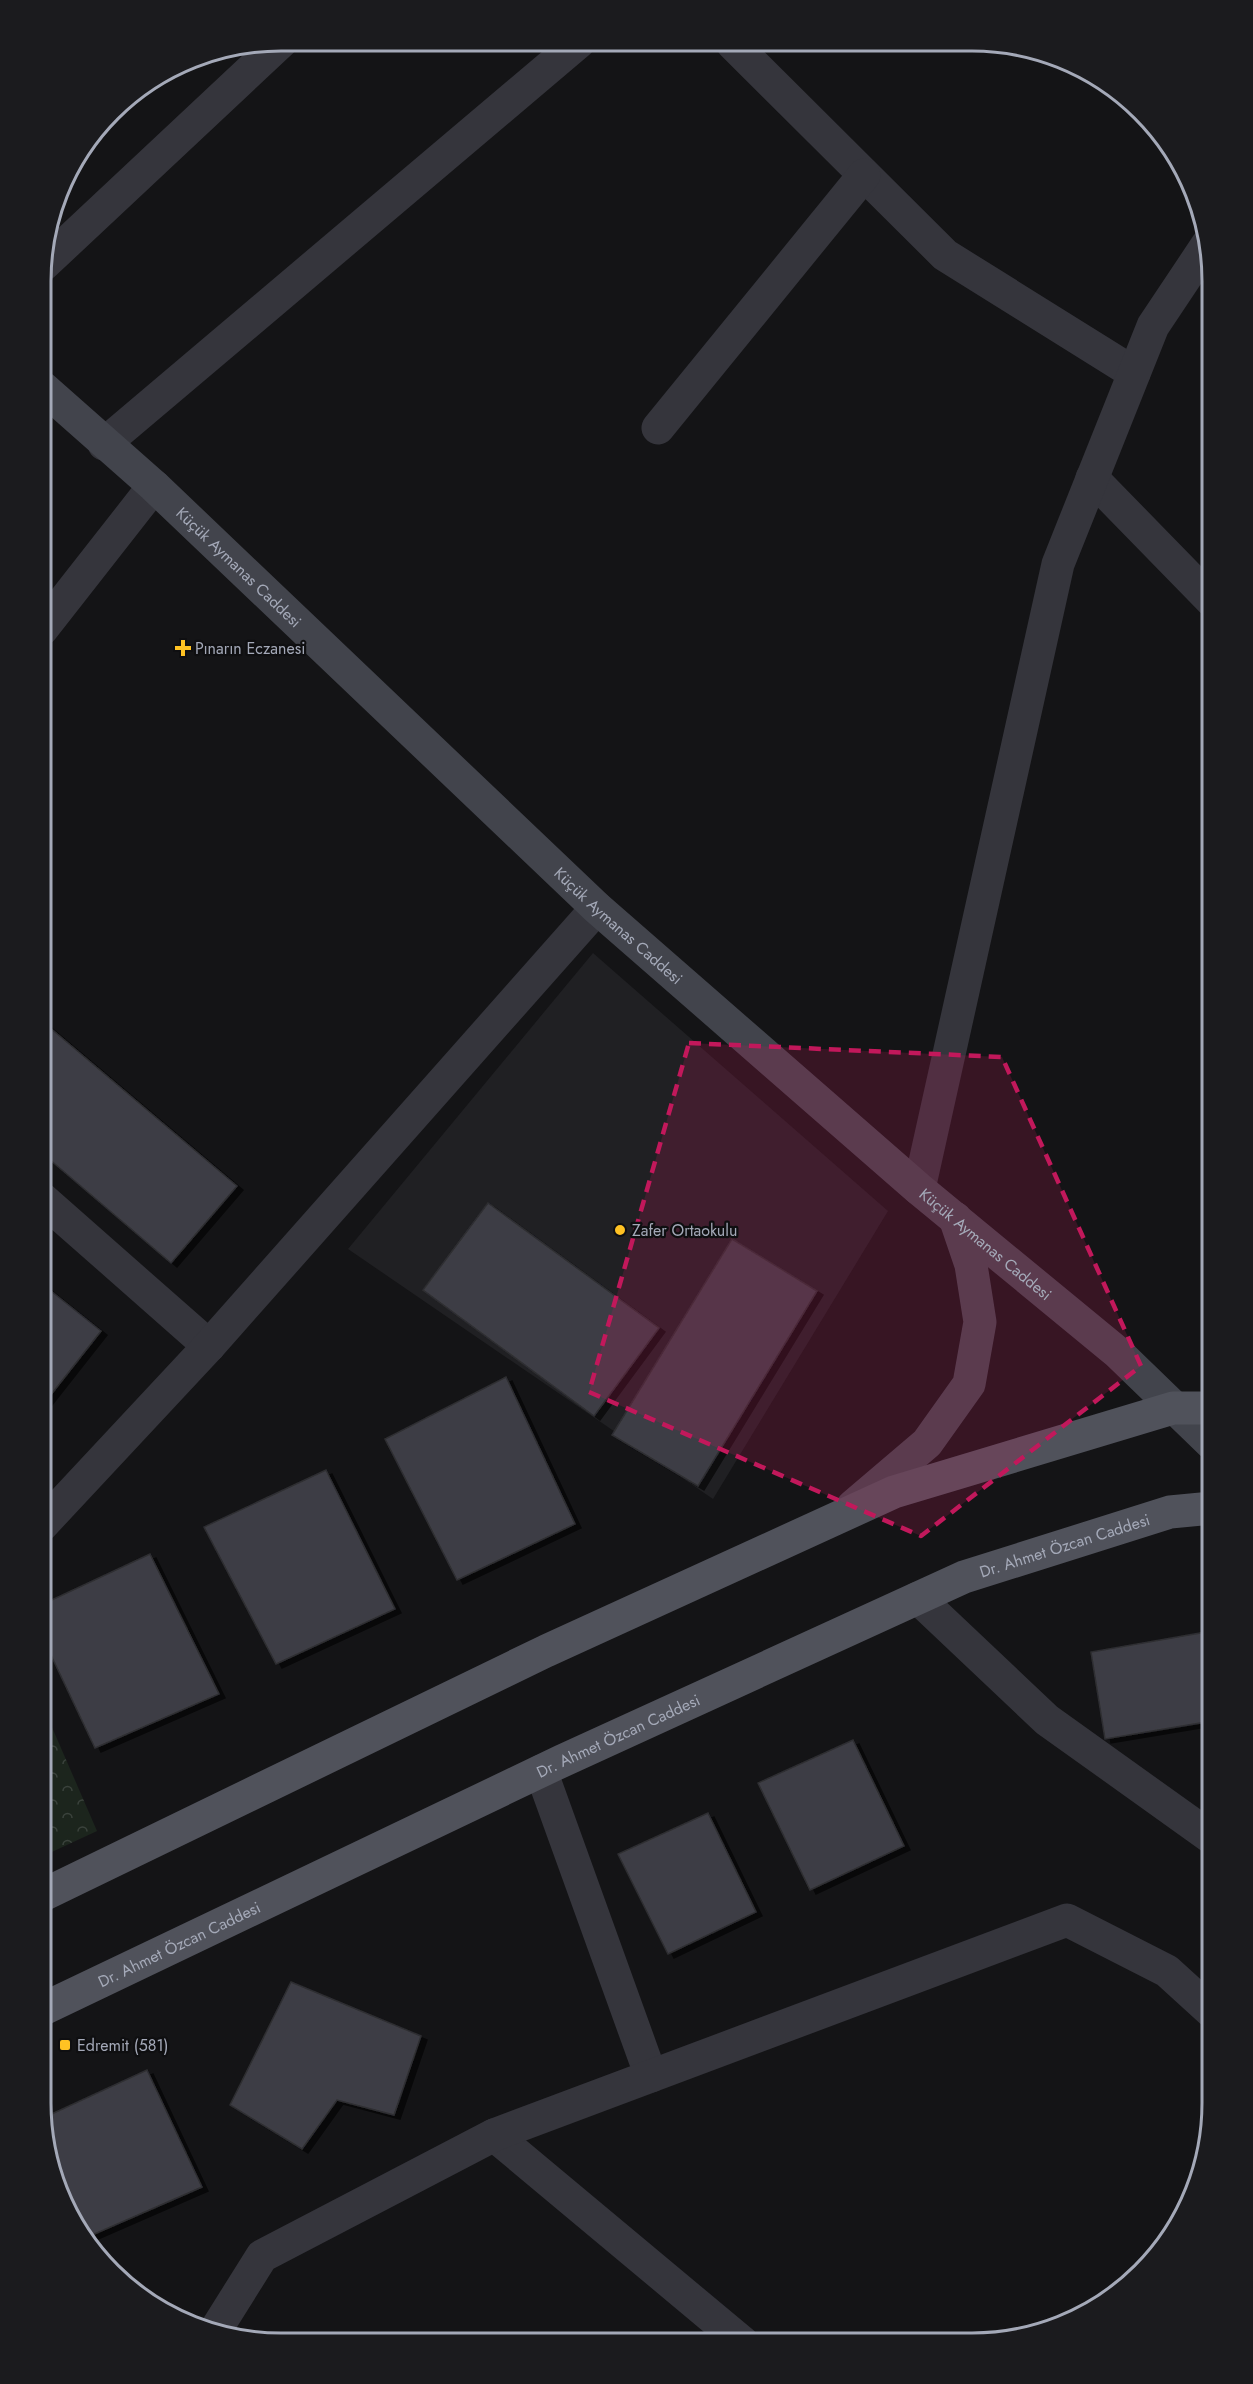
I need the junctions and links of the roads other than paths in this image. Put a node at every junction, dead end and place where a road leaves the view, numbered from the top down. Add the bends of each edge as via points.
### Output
1 (270, 51) edge
2 (568, 51) edge
3 (740, 51) edge
4 (864, 175) junction
5 (52, 255) edge
6 (1200, 255) edge
7 (1134, 373) junction
8 (51, 395) edge
9 (658, 428) dead end
10 (104, 444) junction
11 (1092, 478) junction
12 (154, 486) junction
13 (1202, 591) edge
14 (51, 618) edge
15 (597, 908) junction
16 (919, 1189) junction
17 (51, 1206) edge
18 (955, 1218) junction
19 (209, 1346) junction
20 (1173, 1408) junction
21 (1202, 1408) edge
22 (1202, 1435) edge
23 (1202, 1509) edge
24 (51, 1515) edge
25 (840, 1517) junction
26 (918, 1598) junction
27 (541, 1771) junction
28 (1202, 1831) edge
29 (51, 1891) edge
30 (1202, 2003) edge
31 (51, 2005) edge
32 (651, 2076) junction
33 (494, 2135) junction
34 (219, 2324) edge
35 (731, 2333) edge

1 - 5 street
2 - 10 street
3 - 4 street
4 - 7 street via 945,255
4 - 9 street
6 - 7 street via 1153,326
7 - 11 street
8 - 10 street, Küçük Aymanas Caddesi
10 - 12 street, Küçük Aymanas Caddesi
11 - 13 street
11 - 16 street via 1058,564
12 - 14 street
12 - 15 street, Küçük Aymanas Caddesi
15 - 16 street, Küçük Aymanas Caddesi
15 - 19 street
16 - 18 street, Küçük Aymanas Caddesi
17 - 19 street
18 - 20 street, Küçük Aymanas Caddesi via 1117,1352
18 - 25 street via 971,1265 980,1322 969,1384 927,1443
19 - 24 street
20 - 21 main road
20 - 22 street, Küçük Aymanas Caddesi
20 - 25 main road via 894,1492
23 - 26 main road, Dr. Ahmet Özcan Caddesi via 1170,1512 964,1577
25 - 29 main road via 546,1651
26 - 27 main road, Dr. Ahmet Özcan Caddesi
26 - 28 street via 1047,1720
27 - 31 main road, Dr. Ahmet Özcan Caddesi
27 - 32 street
30 - 32 street via 1167,1971 1067,1920
32 - 33 street
33 - 34 street via 262,2256
33 - 35 street

